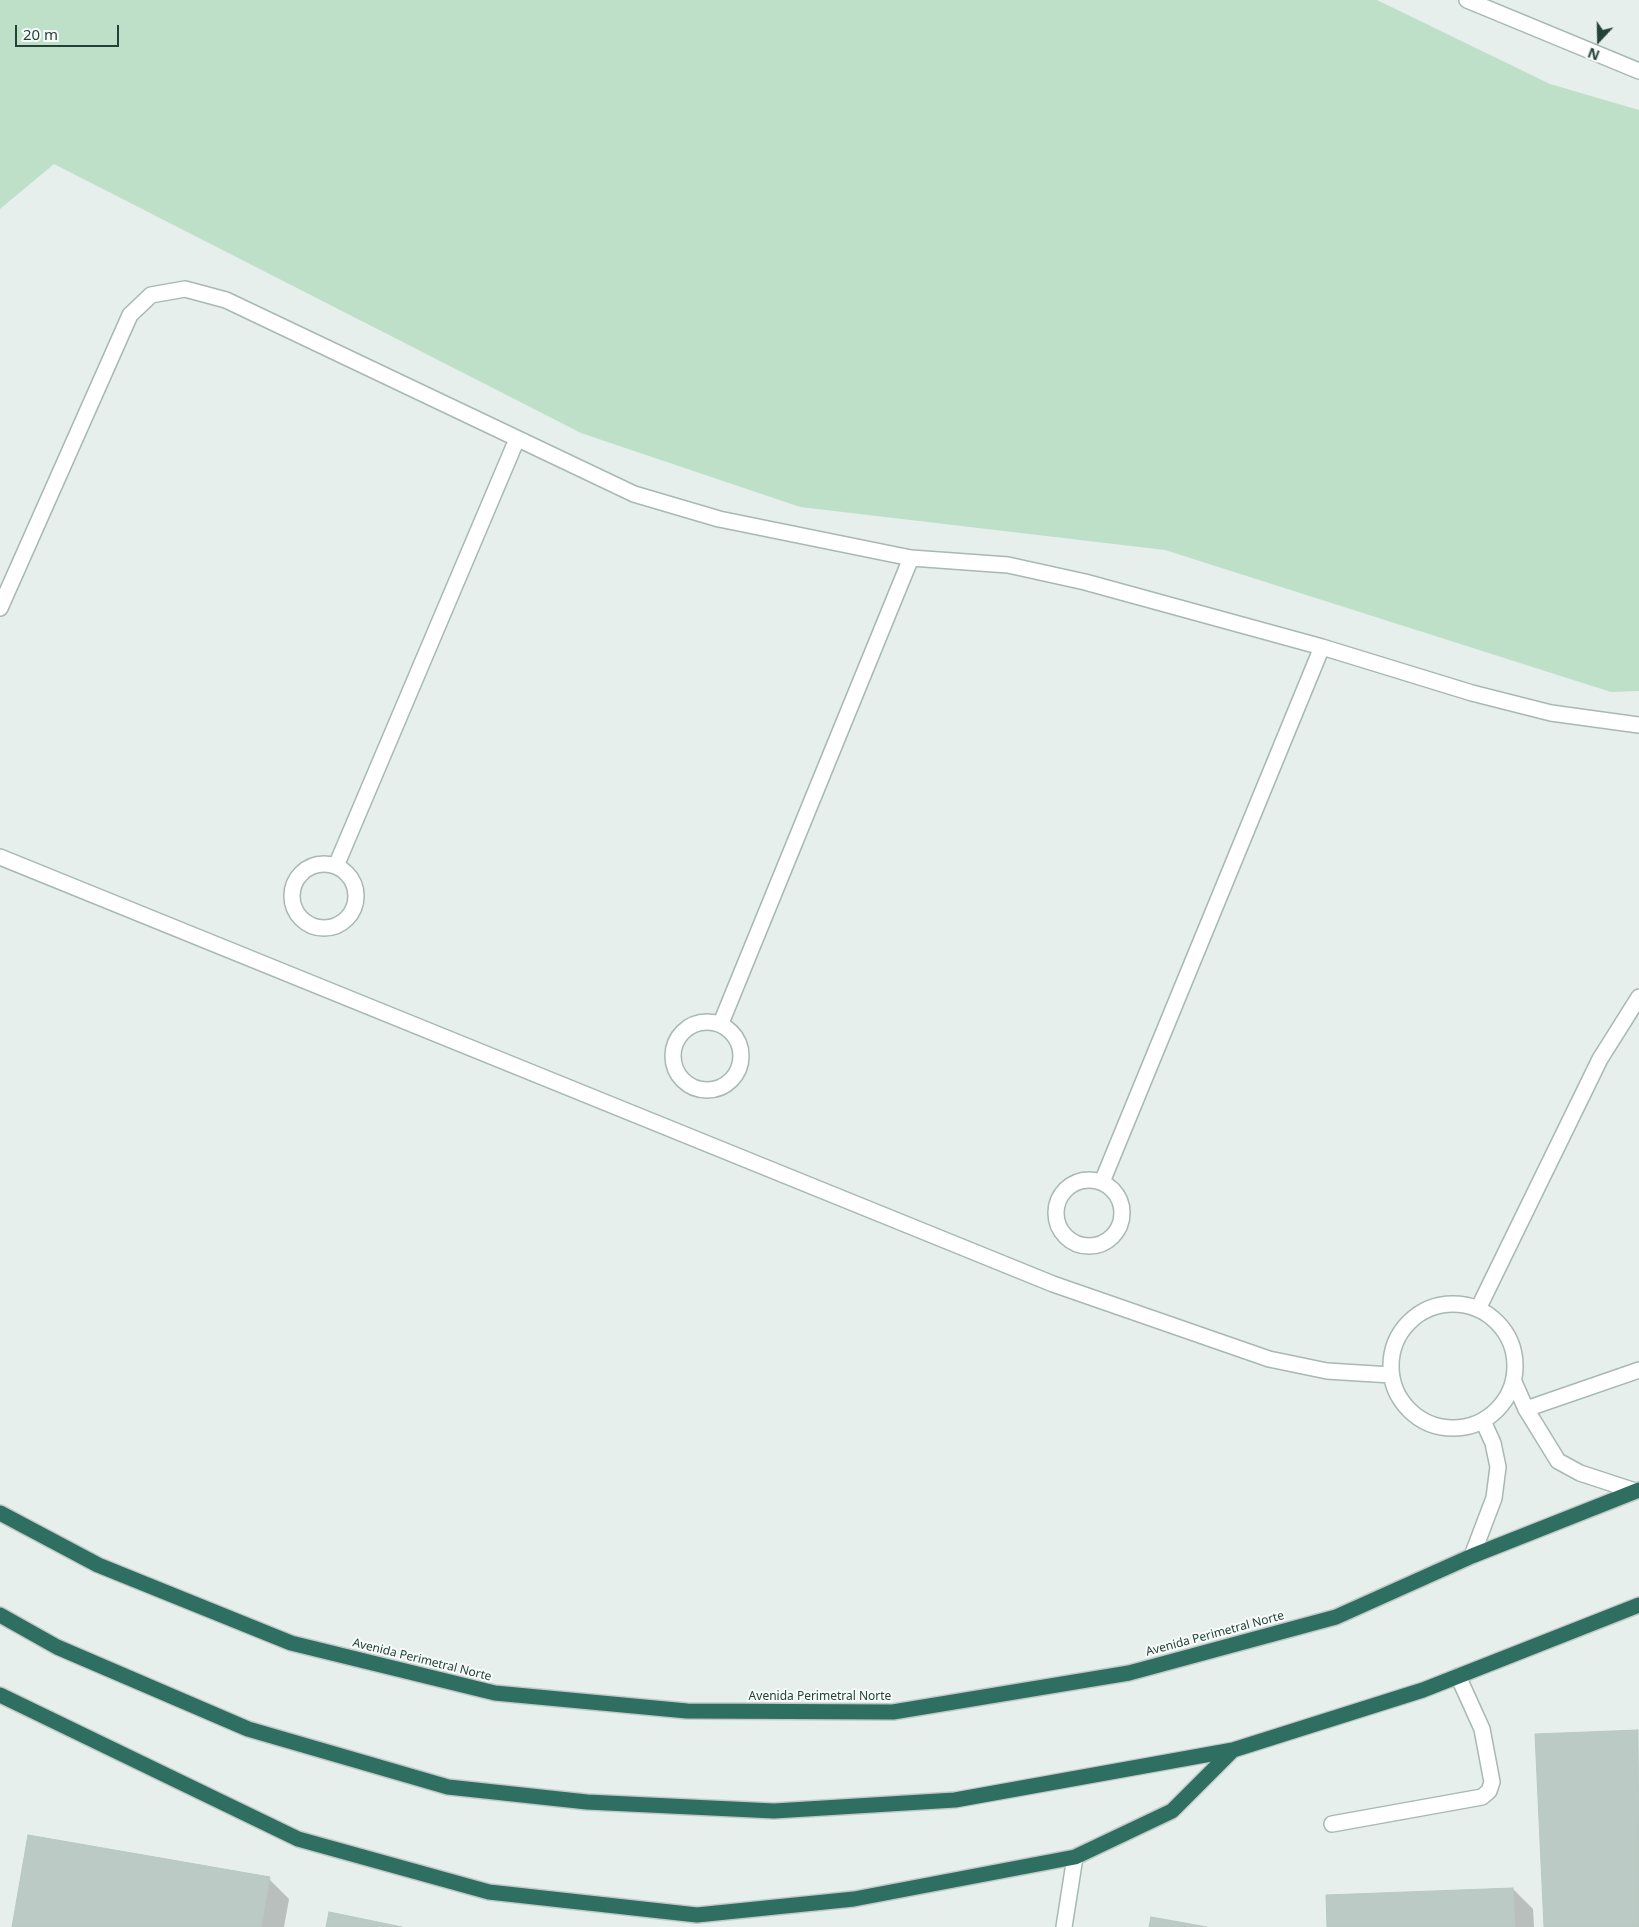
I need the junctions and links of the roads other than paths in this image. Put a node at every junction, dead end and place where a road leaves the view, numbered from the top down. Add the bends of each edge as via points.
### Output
1 (1467, 0) edge
2 (1639, 71) edge
3 (517, 439) junction
4 (911, 558) junction
5 (0, 608) edge
6 (1322, 647) junction
7 (1639, 725) edge
8 (0, 857) edge
9 (336, 866) junction
10 (1639, 997) edge
11 (721, 1023) junction
12 (1102, 1182) junction
13 (1478, 1309) junction
14 (1639, 1370) edge
15 (1391, 1375) junction
16 (1514, 1382) junction
17 (1526, 1409) junction
18 (1483, 1421) junction
19 (1637, 1491) edge
20 (0, 1512) edge
21 (1472, 1556) junction
22 (1639, 1605) edge
23 (0, 1615) edge
24 (1458, 1676) junction
25 (0, 1695) edge
26 (1233, 1750) junction
27 (1332, 1824) dead end
28 (1075, 1857) junction
29 (1064, 1927) edge

1 - 2 street
3 - 4 street via 634,494 719,519
3 - 5 street via 226,300 185,289 151,295 130,315
3 - 9 street
4 - 6 street via 1008,566 1085,582
4 - 11 street
6 - 7 street via 1481,696 1551,713
6 - 12 street
8 - 15 street via 1053,1284 1269,1359 1327,1371
9 - 9 street via 319,863 304,870 293,884 290,901 298,916 311,927 328,929 344,923 354,909 356,892 350,876
10 - 13 street via 1600,1059
11 - 11 street via 703,1021 685,1028 675,1042 672,1060 680,1077 694,1088 712,1091 729,1084 740,1069 743,1051 736,1034
12 - 12 street via 1084,1179 1068,1186 1058,1200 1055,1218 1062,1234 1076,1244 1094,1247 1110,1240 1121,1226 1123,1209 1116,1192
13 - 15 street via 1460,1304 1441,1304 1408,1322 1397,1338 1391,1356
13 - 16 street via 1495,1319 1506,1332 1516,1364
14 - 17 street
15 - 18 street via 1405,1406 1433,1425 1459,1428
16 - 17 street
16 - 18 street via 1497,1411
17 - 19 street via 1558,1461 1580,1473
18 - 21 street via 1494,1443 1498,1466 1494,1498
19 - 21 highway, Avenida Perimetral Norte
20 - 21 highway, Avenida Perimetral Norte via 98,1565 291,1643 494,1693 687,1711 893,1712 1129,1673 1336,1617
22 - 24 highway
23 - 26 highway via 57,1647 248,1729 448,1787 587,1802 774,1811 955,1800
24 - 26 highway
24 - 27 street via 1482,1729 1492,1782 1489,1791 1482,1797
25 - 28 highway via 298,1839 489,1892 697,1915 854,1898
26 - 28 highway via 1172,1811
28 - 29 street

